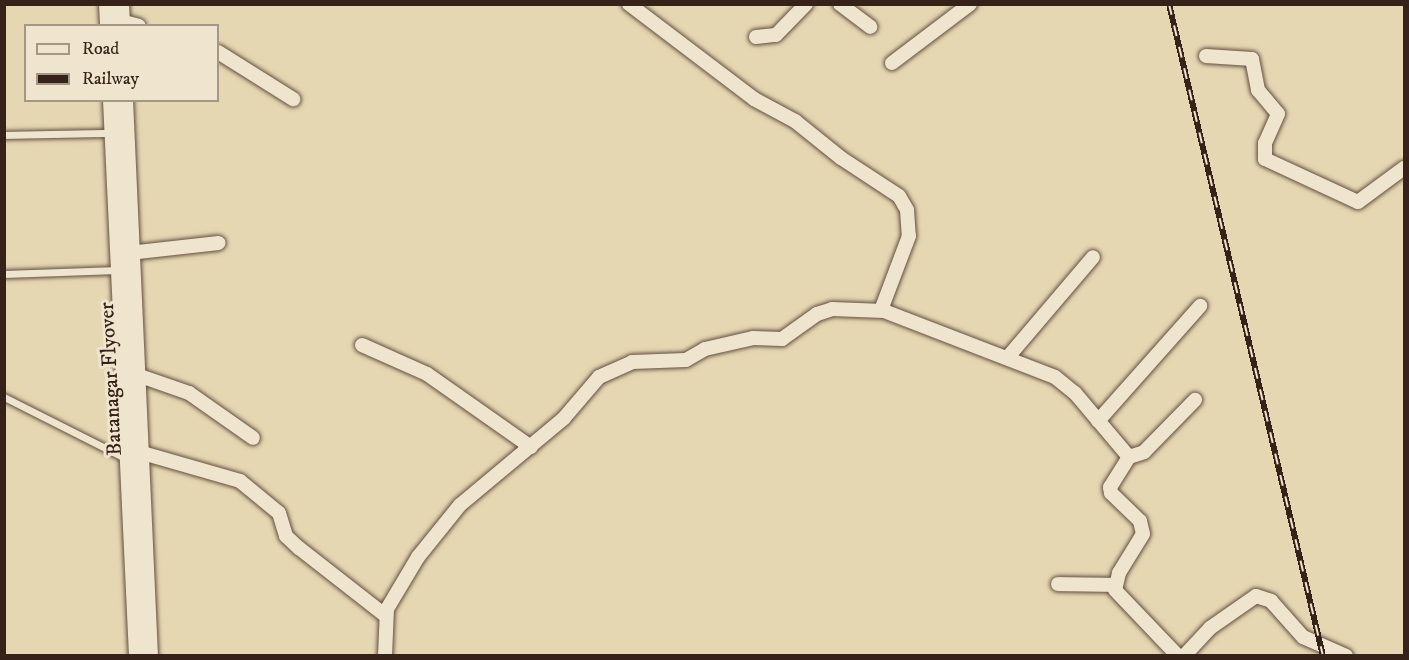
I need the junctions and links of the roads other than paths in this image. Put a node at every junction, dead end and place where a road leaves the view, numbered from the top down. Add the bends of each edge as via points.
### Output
1 (107, 4) edge
2 (119, 4) edge
3 (127, 4) edge
4 (629, 4) edge
5 (806, 4) edge
6 (840, 4) edge
7 (970, 4) edge
8 (108, 24) edge
9 (129, 24) edge
10 (129, 24) edge
11 (870, 27) dead end
12 (756, 37) dead end
13 (219, 53) edge
14 (1206, 56) dead end
15 (892, 63) dead end
16 (293, 99) dead end
17 (111, 102) edge
18 (123, 102) edge
19 (131, 102) edge
20 (112, 133) junction
21 (4, 135) edge
22 (1404, 168) edge
23 (218, 243) dead end
24 (138, 252) junction
25 (1093, 257) dead end
26 (118, 270) junction
27 (4, 274) edge
28 (1200, 306) dead end
29 (881, 310) junction
30 (362, 345) dead end
31 (1008, 357) junction
32 (143, 377) junction
33 (4, 397) edge
34 (1195, 400) dead end
35 (1098, 421) junction
36 (253, 438) dead end
37 (531, 447) junction
38 (146, 453) junction
39 (1129, 458) junction
40 (127, 459) junction
41 (1058, 584) dead end
42 (1114, 585) junction
43 (386, 616) junction
44 (137, 656) edge
45 (148, 656) edge
46 (157, 656) edge
47 (385, 656) edge
48 (1178, 656) edge
49 (1184, 656) edge
50 (1346, 656) edge

1 - 8 street
2 - 9 main road
3 - 10 street
4 - 29 street via 754,99 795,121 841,158 899,196 907,210 909,236
5 - 12 street via 776,35
6 - 11 street
7 - 15 street
13 - 16 street
14 - 22 street via 1252,59 1258,90 1278,114 1263,150 1264,159 1359,202
17 - 20 street
18 - 45 main road, Batanagar Flyover
19 - 24 street
20 - 21 lane
20 - 26 street
23 - 24 street
24 - 32 street
25 - 31 street
26 - 27 lane
26 - 40 street
28 - 35 street
29 - 31 street
29 - 37 street via 823,311 782,339 753,338 705,349 686,360 649,360 609,370
30 - 37 street via 427,374
31 - 35 street via 1064,384
32 - 36 street via 189,393
32 - 38 street
33 - 40 lane
34 - 39 street via 1144,452
35 - 39 street
37 - 43 street via 460,505 418,557
38 - 43 street via 240,481 279,513 286,536
38 - 46 street
39 - 42 street via 1110,487 1111,493 1140,521 1143,534
40 - 44 street
41 - 42 street
42 - 48 street via 1132,610 1164,637
43 - 47 street
49 - 50 street via 1218,622 1256,596 1271,601 1303,637

